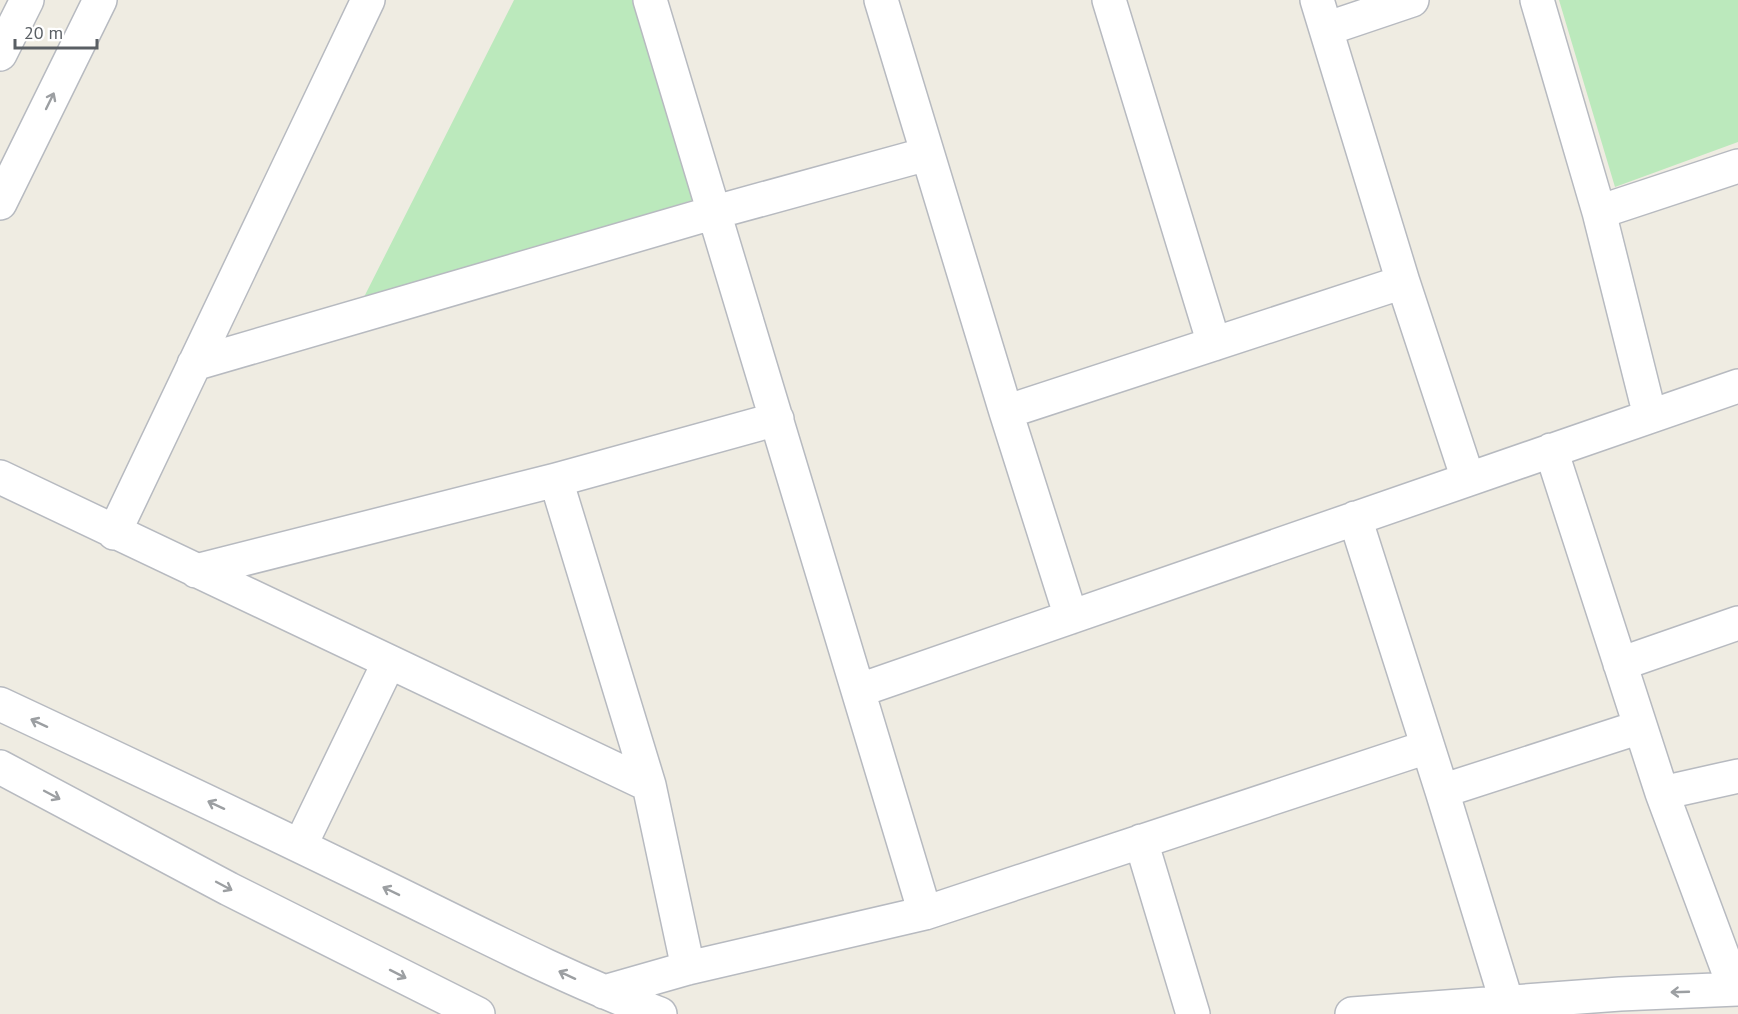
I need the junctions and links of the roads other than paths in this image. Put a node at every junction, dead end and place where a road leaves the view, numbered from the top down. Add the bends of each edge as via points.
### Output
1 (100, 0) edge
2 (368, 0) edge
3 (650, 0) edge
4 (880, 0) edge
5 (1109, 0) edge
6 (1412, 0) edge
7 (1537, 0) edge
8 (14, 11) edge
9 (1322, 15) edge
10 (0, 54) edge
11 (927, 154) junction
12 (1738, 165) edge
13 (0, 203) edge
14 (1599, 212) junction
15 (712, 213) junction
16 (1403, 282) junction
17 (1214, 344) junction
18 (194, 364) junction
19 (1738, 386) edge
20 (1006, 412) junction
21 (1650, 416) junction
22 (777, 419) junction
23 (1551, 450) junction
24 (0, 477) edge
25 (1468, 479) junction
26 (556, 480) junction
27 (1355, 518) junction
28 (114, 533) junction
29 (196, 572) junction
30 (1071, 617) junction
31 (1738, 623) edge
32 (388, 662) junction
33 (1620, 664) junction
34 (860, 690) junction
35 (0, 704) edge
36 (1640, 727) junction
37 (1427, 747) junction
38 (0, 767) edge
39 (1738, 776) edge
40 (649, 785) junction
41 (1442, 791) junction
42 (1662, 793) junction
43 (1141, 841) junction
44 (300, 846) junction
45 (925, 913) junction
46 (688, 968) junction
47 (1735, 977) edge
48 (604, 992) junction
49 (1507, 1002) junction
50 (477, 1014) edge
51 (660, 1014) edge
52 (1193, 1014) edge
53 (1352, 1014) edge

13 -> 1 street
2 - 18 street
3 - 15 street
4 - 11 street
5 - 17 street
6 - 9 street
7 - 14 street
8 - 10 street
9 - 16 street
11 - 15 street
11 - 20 street
12 - 14 street
14 - 21 street
15 - 18 street
15 - 22 street
16 - 17 street
16 - 25 street
17 - 20 street
18 - 28 street
19 - 21 street
20 - 30 street
21 - 23 street
22 - 26 street
22 - 34 street
23 - 25 street
23 - 33 street
24 - 28 street
25 - 27 street
26 - 29 street
26 - 40 street
27 - 30 street
27 - 37 street
28 - 29 street
29 - 32 street
30 - 34 street
31 - 33 street
32 - 40 street
32 - 44 street
33 - 36 street
34 - 45 street
44 -> 35 street
36 - 41 street
36 - 42 street
37 - 41 street
37 - 43 street
38 -> 50 street
39 - 42 street
40 - 46 street
41 - 49 street
42 - 47 street
43 - 45 street
43 - 52 street
48 -> 44 street
45 - 46 street
46 - 48 street
47 -> 49 street via 1620,994
48 - 51 street
49 - 53 street

